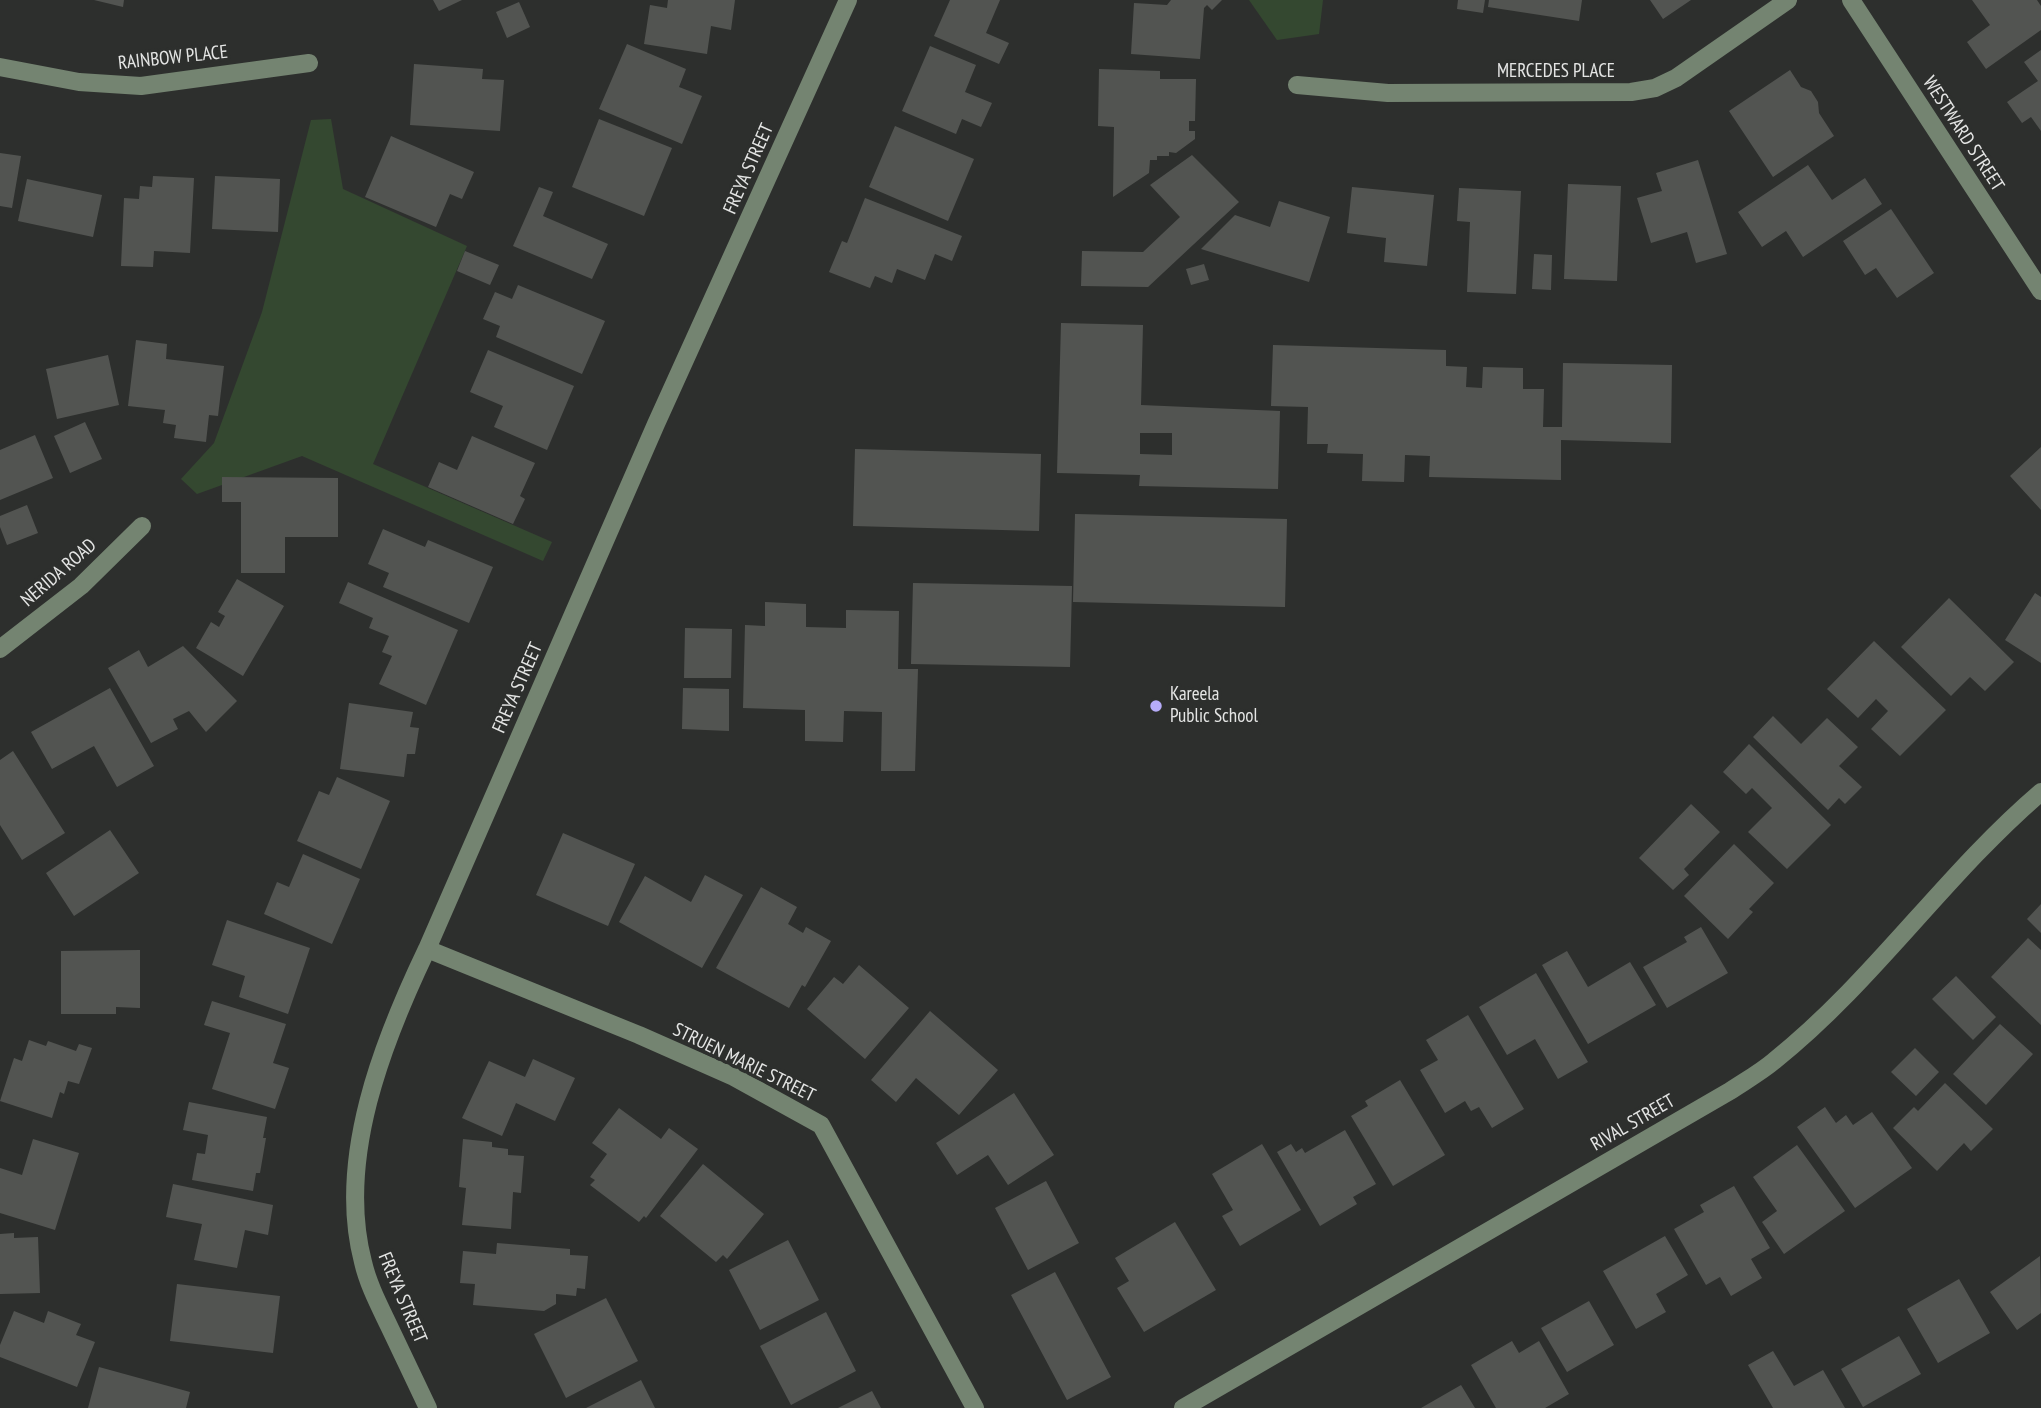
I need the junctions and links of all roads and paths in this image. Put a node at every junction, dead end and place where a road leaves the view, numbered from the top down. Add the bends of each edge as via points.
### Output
1 (848, 0) edge
2 (1788, 0) edge
3 (1851, 0) edge
4 (309, 63) dead end
5 (0, 67) edge
6 (1297, 85) dead end
7 (2041, 291) edge
8 (142, 526) dead end
9 (0, 649) edge
10 (2041, 792) edge
11 (427, 949) junction
12 (428, 1408) edge
13 (975, 1408) edge
14 (1183, 1408) edge

1 - 11 street, FREYA STREET via 656,424
2 - 6 street, MERCEDES PLACE via 1655,88 1631,92 1388,93
3 - 7 street, WESTWARD STREET
4 - 5 street, RAINBOW PLACE via 141,86 79,82
8 - 9 street, NERIDA ROAD via 81,586
10 - 14 street, RIVAL STREET via 1773,1062
11 - 12 street, FREYA STREET via 396,1014 369,1097 356,1181 356,1233 375,1296
11 - 13 street, STRUEN MARIE STREET via 734,1077 821,1125

